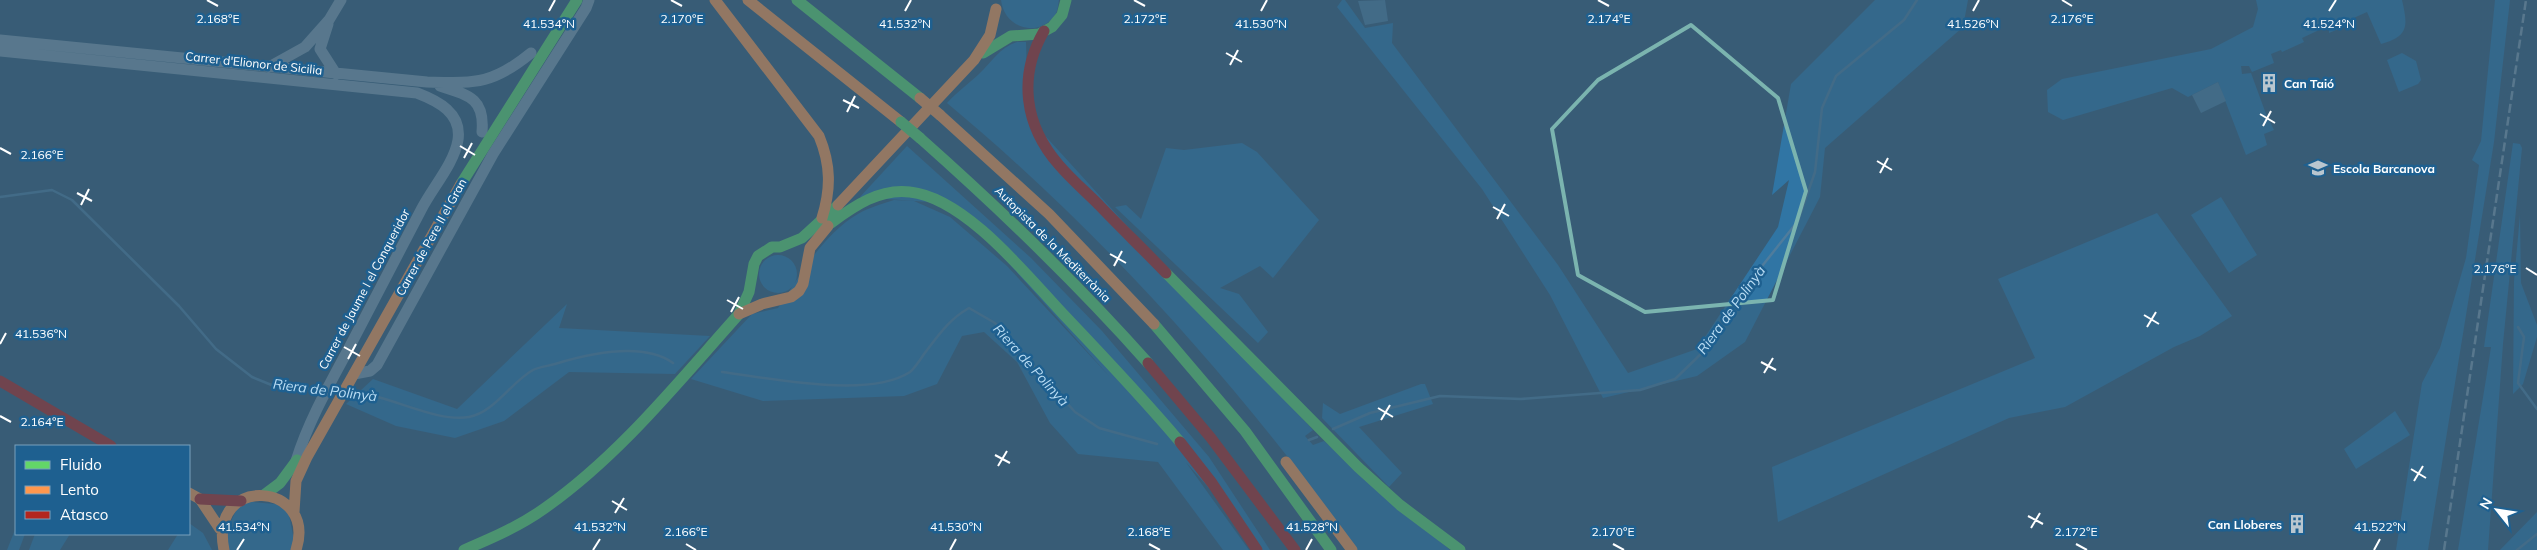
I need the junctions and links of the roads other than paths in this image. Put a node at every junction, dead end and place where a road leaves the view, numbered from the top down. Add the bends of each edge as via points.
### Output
1 (341, 0) edge
2 (564, 0) edge
3 (577, 0) edge
4 (589, 0) edge
5 (715, 0) edge
6 (748, 0) edge
7 (797, 0) edge
8 (1066, 0) edge
9 (995, 4) edge
10 (329, 20) junction
11 (1044, 31) junction
12 (1020, 34) junction
13 (0, 40) edge
14 (0, 51) edge
15 (531, 53) junction
16 (974, 60) junction
17 (270, 67) junction
18 (336, 74) junction
19 (427, 82) junction
20 (482, 132) junction
21 (450, 159) joint
22 (826, 220) junction
23 (780, 247) junction
24 (805, 267) junction
25 (752, 273) junction
26 (783, 300) junction
27 (739, 314) junction
28 (1192, 366) junction
29 (349, 379) junction
30 (0, 381) edge
31 (337, 399) junction
32 (1261, 432) dead end
33 (108, 445) edge
34 (1279, 454) dead end
35 (296, 462) junction
36 (1232, 464) junction
37 (190, 494) edge
38 (264, 495) junction
39 (200, 499) junction
40 (241, 501) junction
41 (294, 512) junction
42 (220, 529) junction
43 (1274, 541) dead end
44 (1458, 549) edge
45 (224, 550) edge
46 (296, 550) edge
47 (464, 550) edge
48 (1257, 550) edge
49 (1295, 550) edge
50 (1331, 550) edge
51 (1352, 550) edge

1 - 10 street
2 - 15 main road
3 - 29 main road via 470,168
4 - 29 street, Carrer de Pere II el Gran via 492,154 377,365
5 - 22 main road via 822,142 832,176
6 - 36 main road, Autopista de la Mediterrània, bridge via 920,138 1035,242 1160,376
7 - 28 main road, Autopista de la Mediterrània, bridge via 920,98 1068,231
8 - 11 main road via 1059,20
9 - 12 main road via 1005,24
9 - 16 main road via 990,35
10 - 17 street via 305,47
10 - 18 street via 320,49
11 - 12 main road
11 - 44 main road via 1032,50 1026,83 1035,124 1049,152 1128,237 1337,446 1389,495
12 - 16 main road via 1004,38
13 - 17 street, Carrer d'Elionor de Sicilia
14 - 21 street, Carrer d'Elionor de Sicilia via 417,93 437,100 456,118 458,139
15 - 19 street, Carrer d'Elionor de Sicilia via 501,75 476,83
15 - 20 main road
16 - 22 main road
17 - 18 street, Carrer d'Elionor de Sicilia
18 - 19 street, Carrer d'Elionor de Sicilia
19 - 20 street, Carrer d'Elionor de Sicilia via 467,94 475,101 481,110
20 - 29 main road via 411,253
21 - 35 street, Carrer de Jaume I el Conqueridor via 340,364 303,439
22 - 23 main road via 802,238
22 - 24 main road via 810,248
22 - 48 main road via 870,198 913,192 935,199 972,223 1086,338 1198,461
23 - 24 main road via 796,253
23 - 25 main road via 758,256
24 - 26 main road via 805,276 798,291
25 - 26 main road via 758,290 765,296
25 - 27 main road via 750,292
26 - 27 main road via 762,304
27 - 47 main road via 624,439 577,484 524,523
28 - 32 main road
28 - 50 main road, Autopista de la Mediterrània via 1262,453
29 - 31 main road
30 - 33 main road
31 - 35 main road
31 - 41 main road via 296,481
34 - 51 main road
35 - 38 main road via 280,483
36 - 43 main road
36 - 49 main road, Autopista de la Mediterrània
37 - 39 main road
38 - 40 main road
38 - 41 main road via 281,501
39 - 40 main road
39 - 42 main road
40 - 42 main road via 228,512
41 - 46 main road via 303,540
42 - 45 main road

